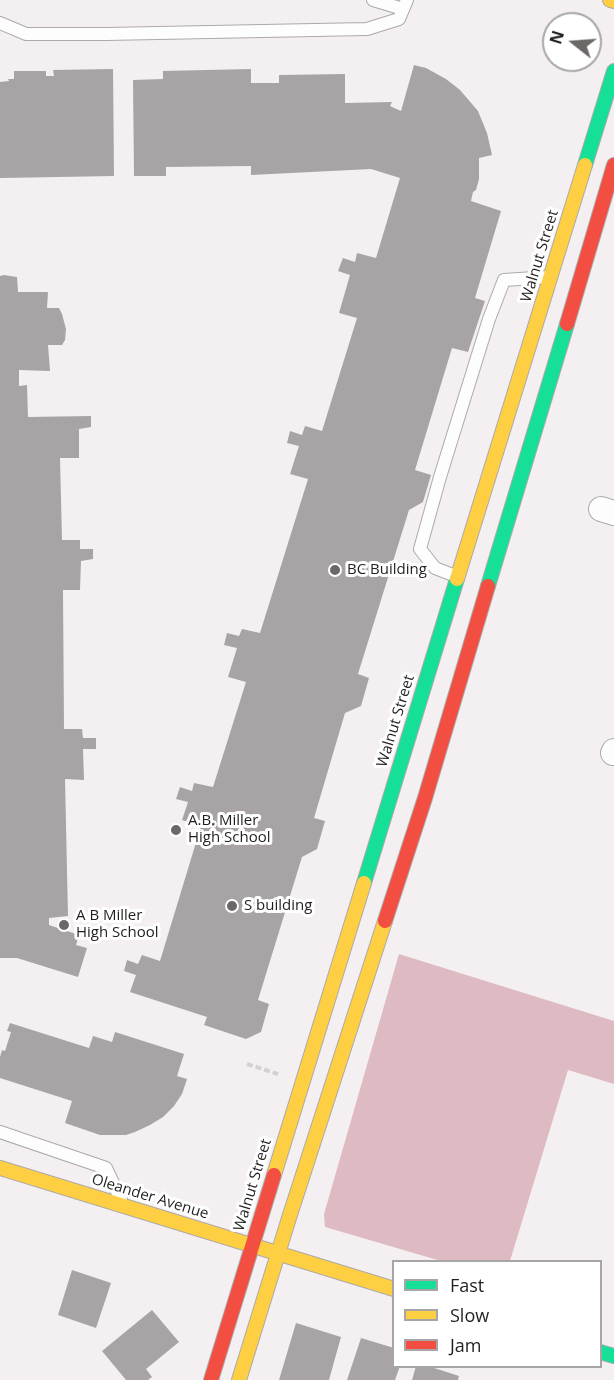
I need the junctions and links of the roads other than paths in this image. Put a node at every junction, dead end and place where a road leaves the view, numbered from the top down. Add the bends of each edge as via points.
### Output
1 (372, 0) edge
2 (405, 5) edge
3 (0, 23) edge
4 (614, 71) edge
5 (614, 165) edge
6 (550, 277) junction
7 (458, 577) junction
8 (0, 1132) edge
9 (0, 1168) edge
10 (124, 1206) junction
11 (251, 1245) junction
12 (278, 1254) junction
13 (392, 1289) edge
14 (211, 1380) edge
15 (239, 1380) edge

1 - 2 lane
2 - 3 lane via 399,19 367,28 26,34
4 - 6 street, Walnut Street
5 - 12 street via 425,798
6 - 7 street, Walnut Street
6 - 7 lane via 504,280 440,477 420,549 435,568
7 - 11 street, Walnut Street
8 - 10 lane via 106,1168
9 - 10 street, Oleander Avenue
10 - 11 street, Oleander Avenue
11 - 12 street, Oleander Avenue
11 - 14 street, Walnut Street
12 - 13 street, Oleander Avenue
12 - 15 street

